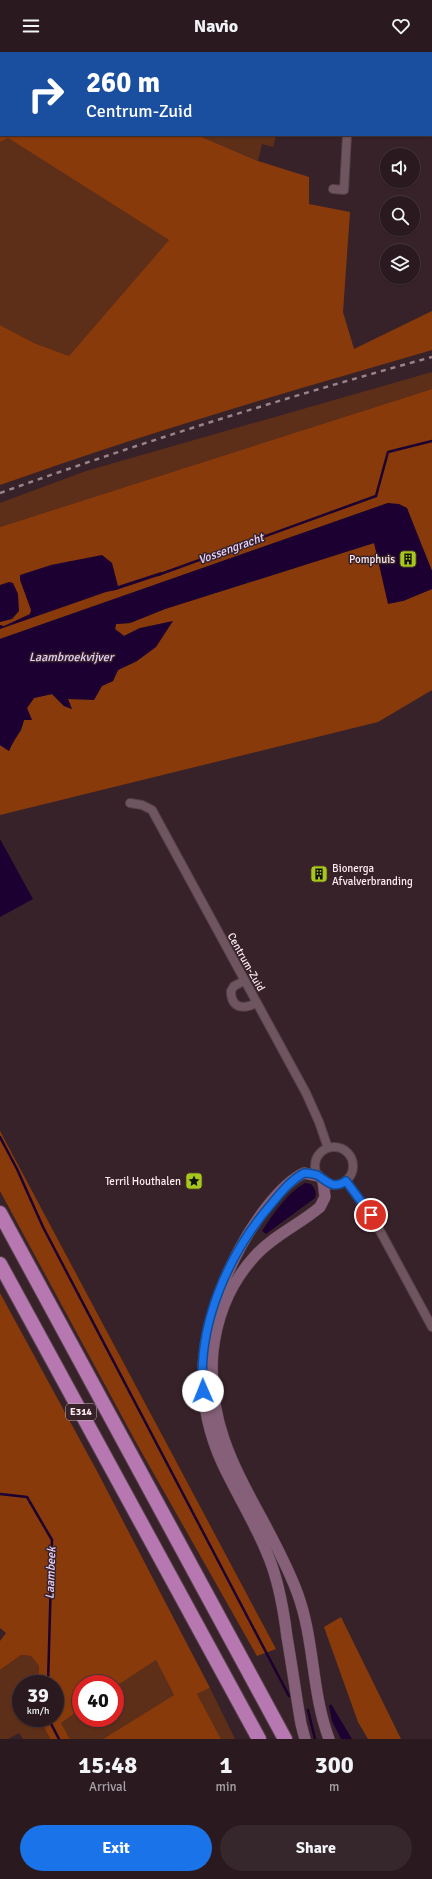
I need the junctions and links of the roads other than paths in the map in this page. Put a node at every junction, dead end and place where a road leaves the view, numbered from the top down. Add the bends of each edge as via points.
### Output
1 (347, 136) edge
2 (333, 189) dead end
3 (130, 803) dead end
4 (244, 981) junction
5 (256, 1004) junction
6 (328, 1148) junction
7 (320, 1178) junction
8 (346, 1181) junction
9 (0, 1213) edge
10 (0, 1264) edge
11 (432, 1327) edge
12 (221, 1621) junction
13 (257, 1737) edge
14 (285, 1739) edge
15 (294, 1739) edge
16 (305, 1739) edge
17 (328, 1739) edge

1 - 2 street via 344,190
3 - 4 street, Centrum-Zuid via 152,810
4 - 5 street, Centrum-Zuid
4 - 5 street via 234,986 231,991 233,1002 243,1008
5 - 6 street, Centrum-Zuid via 306,1093
6 - 7 street via 316,1158 315,1168
6 - 8 street via 337,1147 350,1156 352,1172
7 - 8 street via 336,1185
7 - 16 street via 304,1173 289,1183 266,1209 242,1246 223,1284 210,1321 205,1343 202,1381 207,1417 217,1450 278,1583
7 - 17 street via 325,1197 320,1207 272,1240 240,1275 219,1320 212,1370 216,1412 227,1449 291,1578 302,1608 310,1642 318,1702
8 - 11 street via 373,1218
9 - 12 highway, E314
10 - 13 highway, E314
12 - 14 highway, E314
12 - 15 highway, E314 via 234,1632

